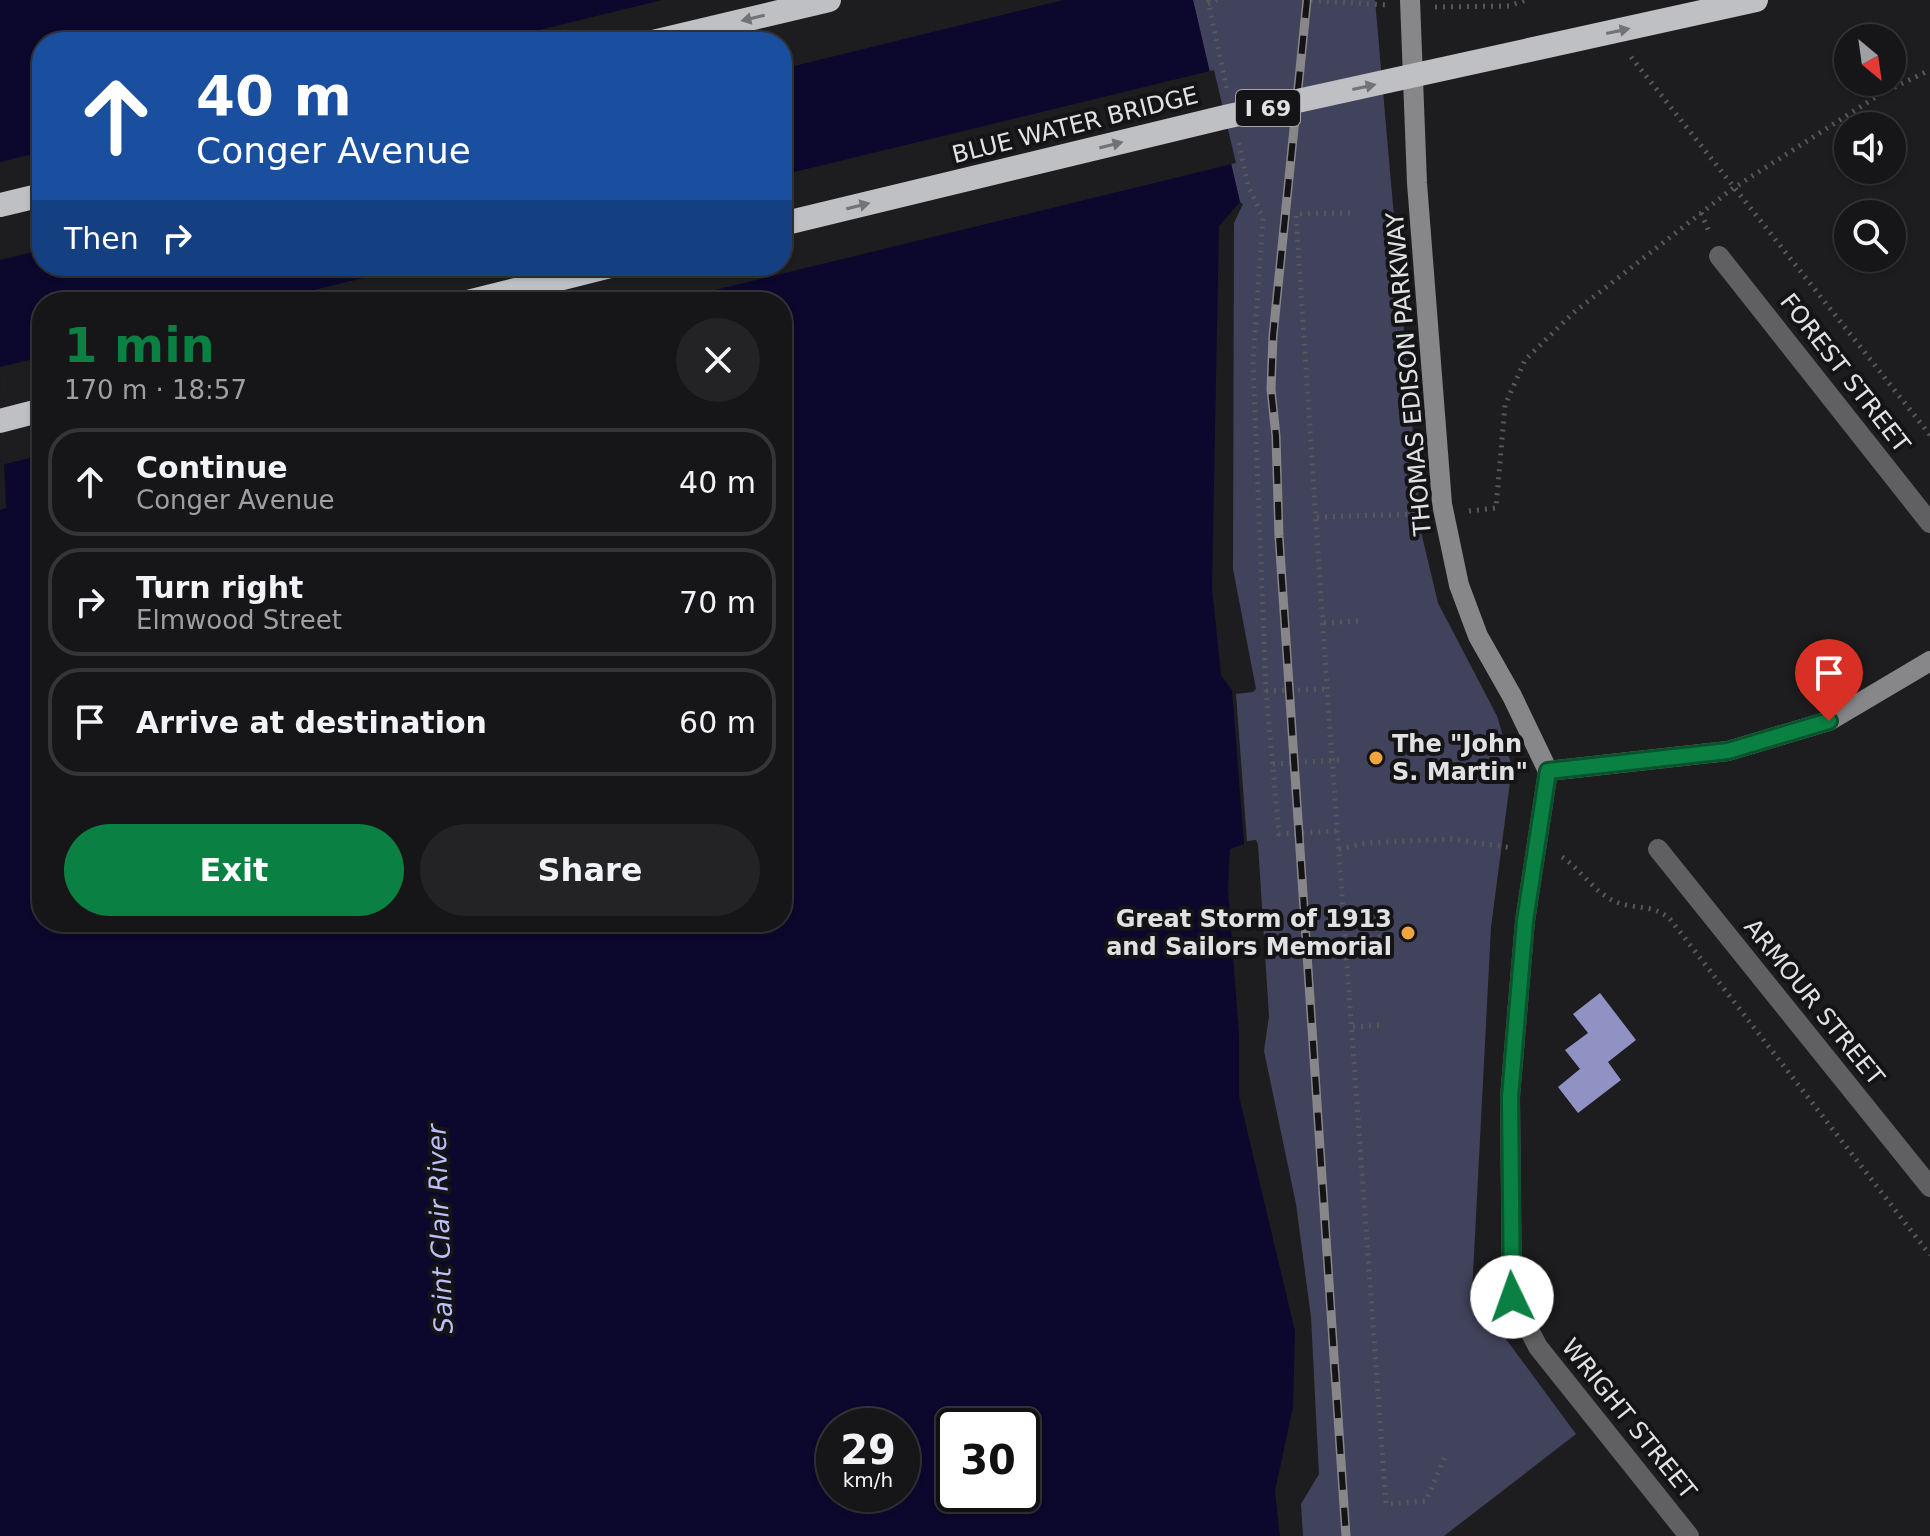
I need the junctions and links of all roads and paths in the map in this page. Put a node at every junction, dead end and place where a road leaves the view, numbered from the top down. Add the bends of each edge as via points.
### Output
1 (829, 0) edge
2 (1217, 0) edge
3 (1410, 0) edge
4 (1756, 0) edge
5 (1208, 2) edge
6 (695, 32) edge
7 (1625, 50) dead end
8 (1930, 70) edge
9 (1228, 95) dead end
10 (1238, 140) dead end
11 (1735, 188) junction
12 (32, 197) edge
13 (0, 205) edge
14 (1350, 213) dead end
15 (792, 222) edge
16 (1719, 256) dead end
17 (571, 276) edge
18 (507, 292) edge
19 (32, 413) edge
20 (0, 421) edge
21 (1930, 435) edge
22 (1444, 514) junction
23 (1317, 517) junction
24 (1930, 523) edge
25 (1360, 621) dead end
26 (1324, 623) junction
27 (1930, 661) edge
28 (1327, 689) junction
29 (1266, 691) junction
30 (1336, 761) junction
31 (1273, 764) junction
32 (1548, 771) junction
33 (1338, 831) junction
34 (1339, 849) junction
35 (1658, 849) dead end
36 (1535, 851) junction
37 (1391, 936) dead end
38 (1346, 940) junction
39 (1382, 1025) dead end
40 (1353, 1027) junction
41 (1930, 1187) edge
42 (1930, 1255) edge
43 (1446, 1454) dead end
44 (1689, 1536) edge

1 -> 6 highway
2 - 5 path
3 - 22 street, THOMAS EDISON PARKWAY via 1417,183
15 -> 4 highway, BLUE WATER BRIDGE / I 69, bridge via 1225,117
5 - 9 path
7 - 11 path
8 - 11 path via 1882,93
10 - 29 path via 1248,186 1263,217 1253,363
11 - 21 path
11 - 22 path via 1573,313 1525,360 1505,405 1496,508
12 - 13 highway
14 - 23 path via 1296,214
16 - 24 street, FOREST STREET
17 - 18 highway
19 - 20 highway
22 - 23 path
22 - 32 street, THOMAS EDISON PARKWAY via 1459,585 1478,636
23 - 26 path
25 - 26 path
26 - 28 path
27 - 32 street via 1829,721 1728,751
28 - 29 path
28 - 30 path
29 - 31 path
30 - 31 path
30 - 33 path
31 - 33 path via 1279,834
32 - 36 street, WRIGHT STREET
33 - 34 path
34 - 36 path via 1452,839
34 - 38 path
35 - 41 street, ARMOUR STREET
36 - 42 path via 1563,857 1614,902 1659,910 1670,919
36 - 44 street, WRIGHT STREET via 1510,1097 1512,1297 1538,1347
37 - 38 path
38 - 40 path
39 - 40 path
40 - 43 path via 1386,1504 1426,1501

